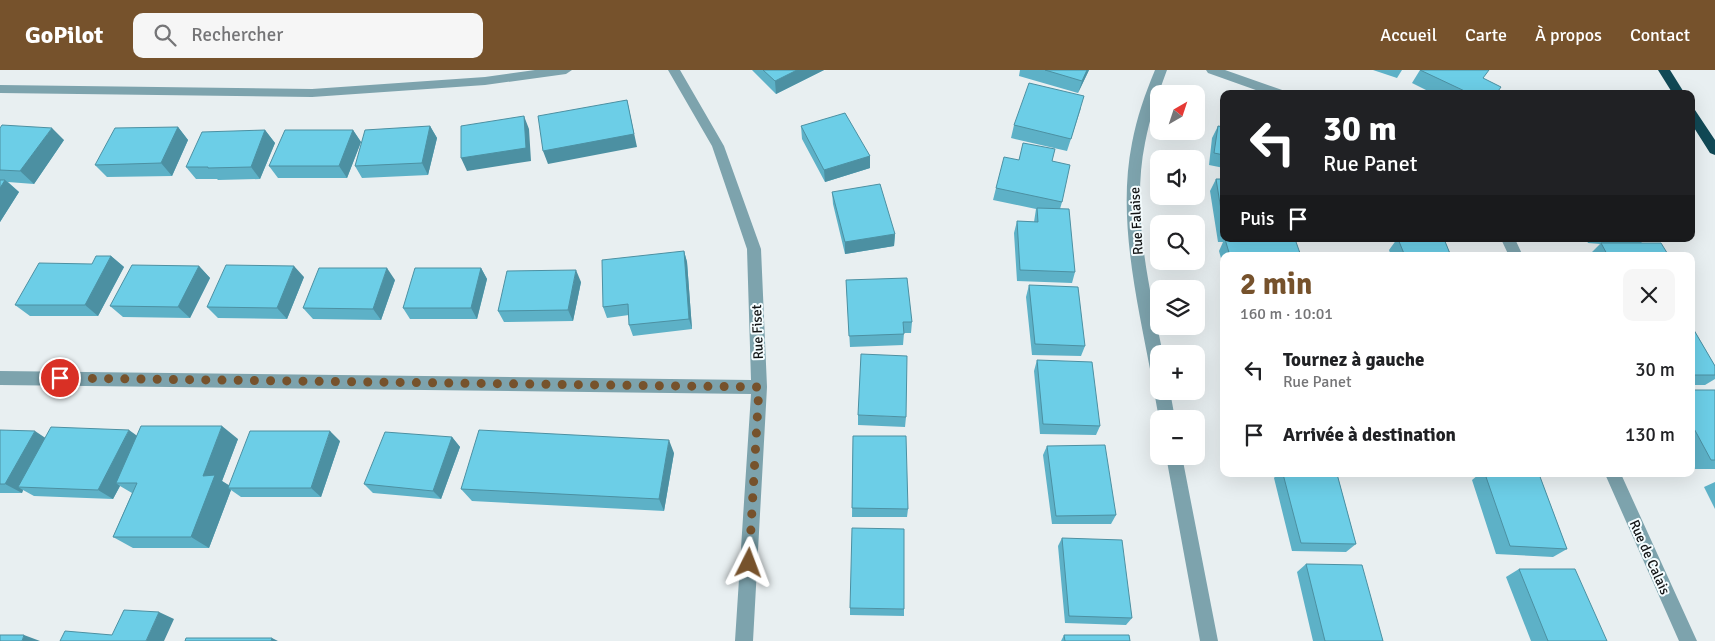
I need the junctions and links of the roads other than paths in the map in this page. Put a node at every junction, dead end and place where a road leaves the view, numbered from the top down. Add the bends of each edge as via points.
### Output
1 (566, 70) edge
2 (674, 70) edge
3 (1160, 70) edge
4 (1212, 70) edge
5 (1664, 70) edge
6 (0, 89) edge
7 (1270, 90) edge
8 (1676, 90) edge
9 (1695, 119) edge
10 (1715, 150) edge
11 (1154, 345) edge
12 (0, 378) edge
13 (759, 387) junction
14 (1176, 465) edge
15 (1614, 477) edge
16 (744, 641) edge
17 (1209, 641) edge
18 (1688, 641) edge

1 - 6 street via 484,81 312,93
2 - 13 street, Rue Fiset via 718,146 754,249
3 - 11 street, Rue Falaise via 1142,124 1132,195 1138,261
4 - 7 street
5 - 8 highway
9 - 10 highway
12 - 13 street
13 - 16 street, Rue Fiset
14 - 17 street
15 - 18 street, Rue de Calais

